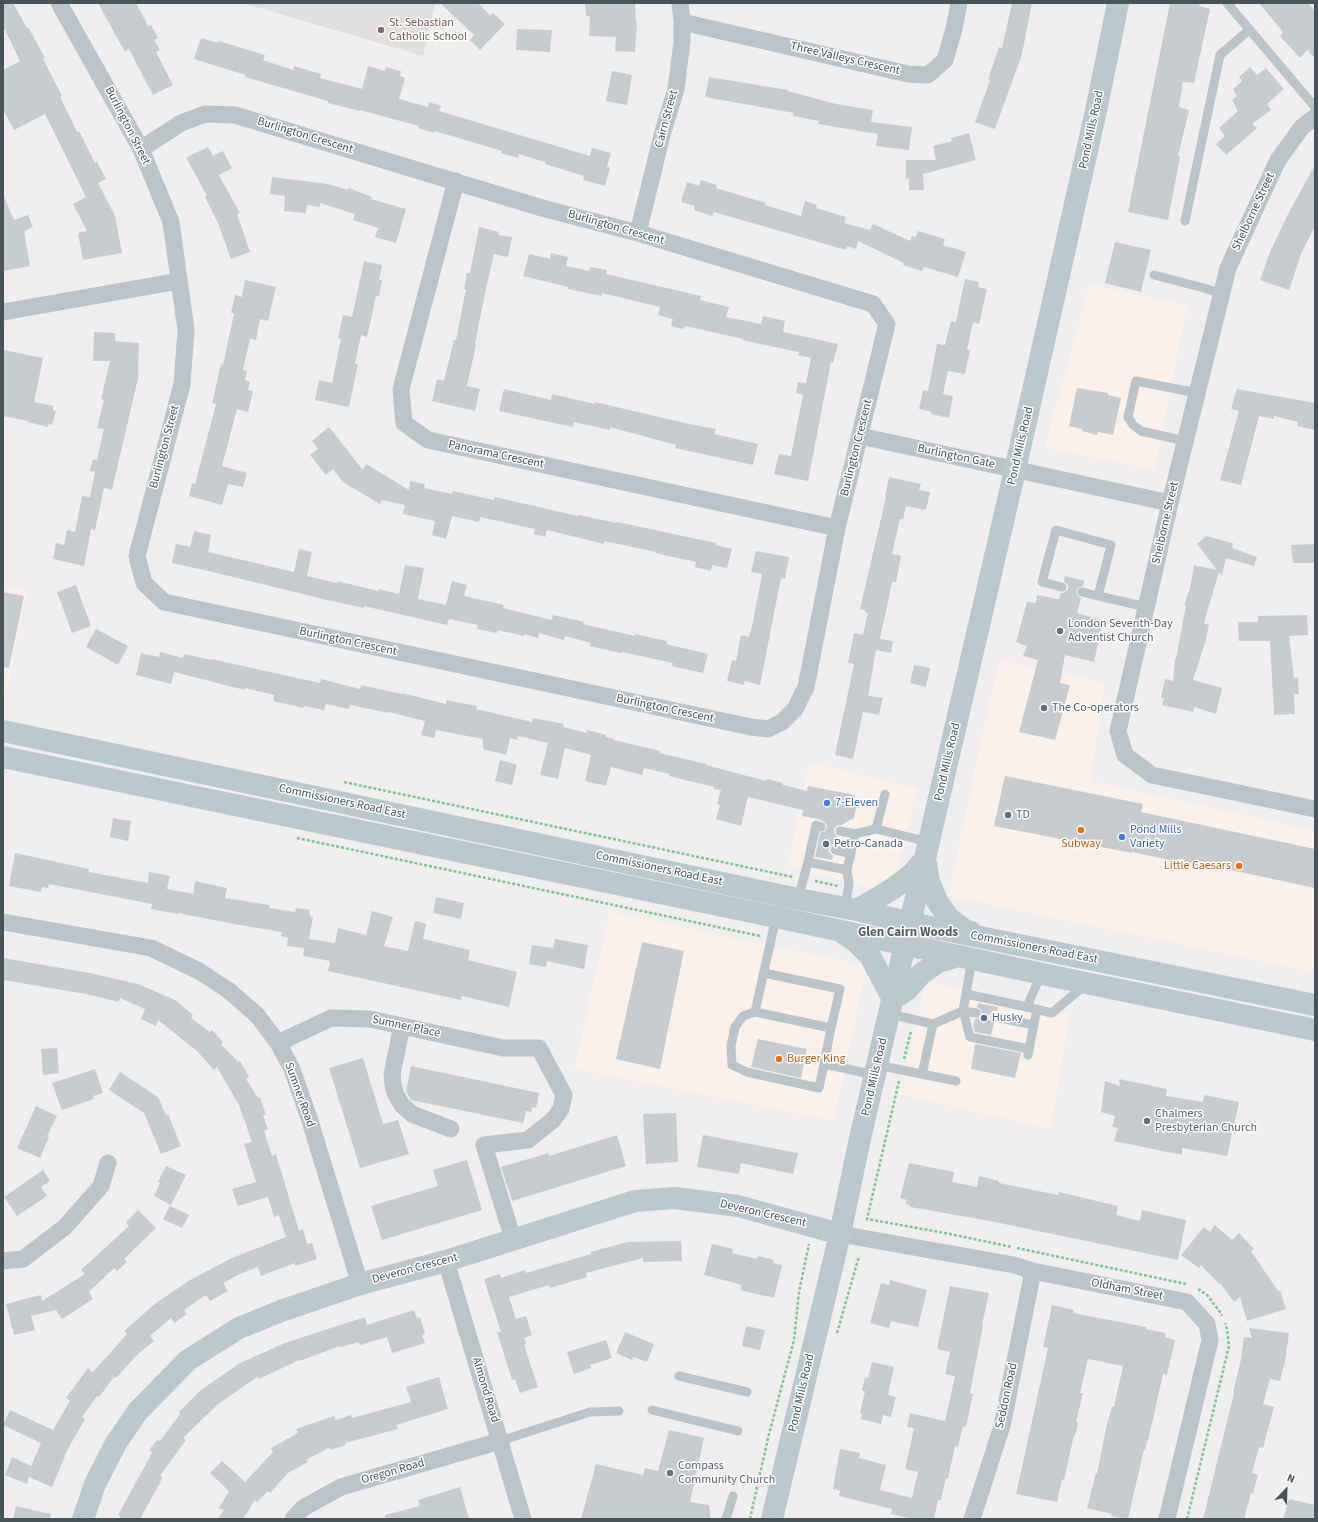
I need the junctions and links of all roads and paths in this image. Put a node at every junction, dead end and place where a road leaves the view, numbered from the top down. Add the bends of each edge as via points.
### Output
1 (59, 3) edge
2 (680, 3) edge
3 (959, 3) edge
4 (1118, 3) edge
5 (1227, 3) edge
6 (682, 22) junction
7 (1249, 30) junction
8 (1315, 107) edge
9 (1311, 126) edge
10 (141, 149) junction
11 (456, 181) junction
12 (1185, 221) dead end
13 (638, 233) junction
14 (1154, 275) dead end
15 (179, 281) junction
16 (1222, 294) junction
17 (3, 312) edge
18 (1197, 393) junction
19 (860, 436) junction
20 (1185, 441) junction
21 (1015, 470) junction
22 (1170, 503) junction
23 (837, 528) junction
24 (1062, 587) dead end
25 (1082, 592) dead end
26 (1098, 596) junction
27 (164, 602) joint
28 (1146, 606) junction
29 (3, 730) edge
30 (3, 757) edge
31 (885, 794) dead end
32 (1315, 809) edge
33 (821, 826) dead end
34 (876, 829) junction
35 (840, 831) dead end
36 (855, 834) junction
37 (835, 850) dead end
38 (927, 850) junction
39 (850, 854) junction
40 (808, 862) junction
41 (847, 870) junction
42 (798, 899) junction
43 (851, 909) junction
44 (776, 917) junction
45 (3, 922) edge
46 (910, 923) junction
47 (837, 930) junction
48 (985, 938) junction
49 (906, 945) junction
50 (966, 958) junction
51 (764, 973) junction
52 (1042, 974) junction
53 (1087, 983) junction
54 (966, 994) junction
55 (1315, 1005) edge
56 (891, 1006) junction
57 (1027, 1007) junction
58 (1037, 1009) junction
59 (963, 1010) junction
60 (755, 1012) junction
61 (976, 1013) dead end
62 (995, 1017) dead end
63 (933, 1024) junction
64 (1034, 1025) junction
65 (402, 1026) junction
66 (831, 1028) junction
67 (1315, 1030) edge
68 (278, 1043) junction
69 (824, 1064) junction
70 (876, 1070) junction
71 (922, 1074) junction
72 (956, 1081) dead end
73 (451, 1129) dead end
74 (108, 1163) dead end
75 (840, 1234) junction
76 (810, 1238) dead end
77 (514, 1240) junction
78 (3, 1261) edge
79 (446, 1262) junction
80 (1033, 1271) junction
81 (360, 1284) junction
82 (679, 1376) dead end
83 (746, 1392) dead end
84 (652, 1410) dead end
85 (619, 1411) dead end
86 (738, 1431) dead end
87 (500, 1441) junction
88 (733, 1496) dead end
89 (83, 1519) edge
90 (293, 1519) edge
91 (523, 1519) edge
92 (726, 1519) edge
93 (750, 1519) edge
94 (772, 1519) edge
95 (972, 1519) edge
96 (1167, 1519) edge

1 - 10 street, Burlington Street
2 - 6 street, Cairn Street
3 - 6 street, Three Valleys Crescent via 945,60 928,75 908,74
4 - 21 main road, Pond Mills Road
5 - 7 lane
6 - 13 street, Cairn Street via 676,89
7 - 8 lane
7 - 12 lane via 1220,55
9 - 16 street, Shelborne Street via 1278,160 1228,268
10 - 11 street, Burlington Crescent via 181,122 205,114 235,115
10 - 15 street, Burlington Street via 170,222
11 - 13 street, Burlington Crescent via 542,208
11 - 23 street, Panorama Crescent via 401,389 404,423 428,440
13 - 19 street, Burlington Crescent via 873,304 887,324
14 - 16 lane
15 - 17 street
15 - 27 street, Burlington Street via 186,330 182,384 137,556 144,583
16 - 18 street, Shelborne Street
18 - 20 street, Shelborne Street
18 - 20 lane via 1136,381 1128,417 1133,425 1141,431
19 - 21 street, Burlington Gate
19 - 23 street, Burlington Crescent
20 - 22 street, Shelborne Street
21 - 22 street, Burlington Gate
21 - 38 main road, Pond Mills Road
22 - 28 street, Shelborne Street
23 - 27 street, Burlington Crescent via 806,687 795,709 782,722 768,729 743,726
24 - 26 lane via 1042,582 1056,530 1112,545
25 - 26 lane
26 - 28 lane
28 - 32 street, Shelborne Street via 1118,731 1125,755 1152,775
29 - 42 main road, Commissioners Road East
30 - 44 main road, Commissioners Road East
31 - 34 lane
33 - 40 lane via 816,826 814,846
34 - 36 lane
34 - 38 lane
35 - 36 lane
36 - 39 lane
37 - 39 lane
38 - 43 main road via 912,874 894,888
38 - 46 main road, Pond Mills Road
38 - 48 main road via 929,882 937,901 949,918 966,931
39 - 41 lane
40 - 41 lane
40 - 42 lane
41 - 43 lane
42 - 43 main road, Commissioners Road East
43 - 46 main road, Commissioners Road East
44 - 47 main road, Commissioners Road East
44 - 51 lane
45 - 68 street, Sumner Road via 151,948 198,971 228,990 256,1015
46 - 48 main road, Commissioners Road East
46 - 49 main road, Pond Mills Road
47 - 49 main road, Commissioners Road East
47 - 56 main road via 855,941 870,956
48 - 55 main road, Commissioners Road East
49 - 50 main road, Commissioners Road East
49 - 56 main road, Pond Mills Road
50 - 52 main road, Commissioners Road East
50 - 54 lane
50 - 56 main road via 938,962 921,974
51 - 60 lane
51 - 66 lane via 840,989
52 - 53 main road, Commissioners Road East
52 - 57 lane
53 - 58 lane via 1052,1013
53 - 67 main road, Commissioners Road East
54 - 57 lane
54 - 59 lane
56 - 63 lane
56 - 70 main road, Pond Mills Road
57 - 58 lane
58 - 64 lane
59 - 61 lane
59 - 63 lane
59 - 64 lane via 970,1037 1028,1052
60 - 66 lane
60 - 69 lane via 743,1016 735,1027 731,1046 732,1065 747,1072 819,1088
62 - 64 lane
63 - 71 lane
65 - 68 street, Sumner Place via 370,1019 331,1018
65 - 73 street via 392,1074 396,1095 412,1114
65 - 77 street, Sumner Place via 503,1048 538,1048 564,1095 562,1109 553,1120 528,1140 484,1145
66 - 69 lane
68 - 81 street, Sumner Road via 292,1069 309,1118
69 - 70 lane
70 - 71 lane
70 - 75 main road, Pond Mills Road
71 - 72 lane
74 - 78 street via 102,1186 65,1227 23,1258
75 - 77 main road, Deveron Crescent via 738,1206 675,1198 635,1201
75 - 80 street, Oldham Street via 1014,1265
75 - 94 main road, Pond Mills Road
76 - 93 path via 799,1292 794,1340
77 - 79 main road, Deveron Crescent
79 - 81 main road, Deveron Crescent
79 - 87 street, Almond Road
80 - 95 street, Seddon Road via 1002,1426
80 - 96 street, Oldham Street via 1186,1302 1207,1324 1210,1340
81 - 89 main road, Deveron Crescent via 239,1328 188,1360 138,1411 116,1443 95,1484
82 - 83 lane
84 - 86 lane
85 - 87 lane via 590,1412
87 - 90 street, Oregon Road via 341,1487 303,1508
87 - 91 street, Almond Road
88 - 92 lane

